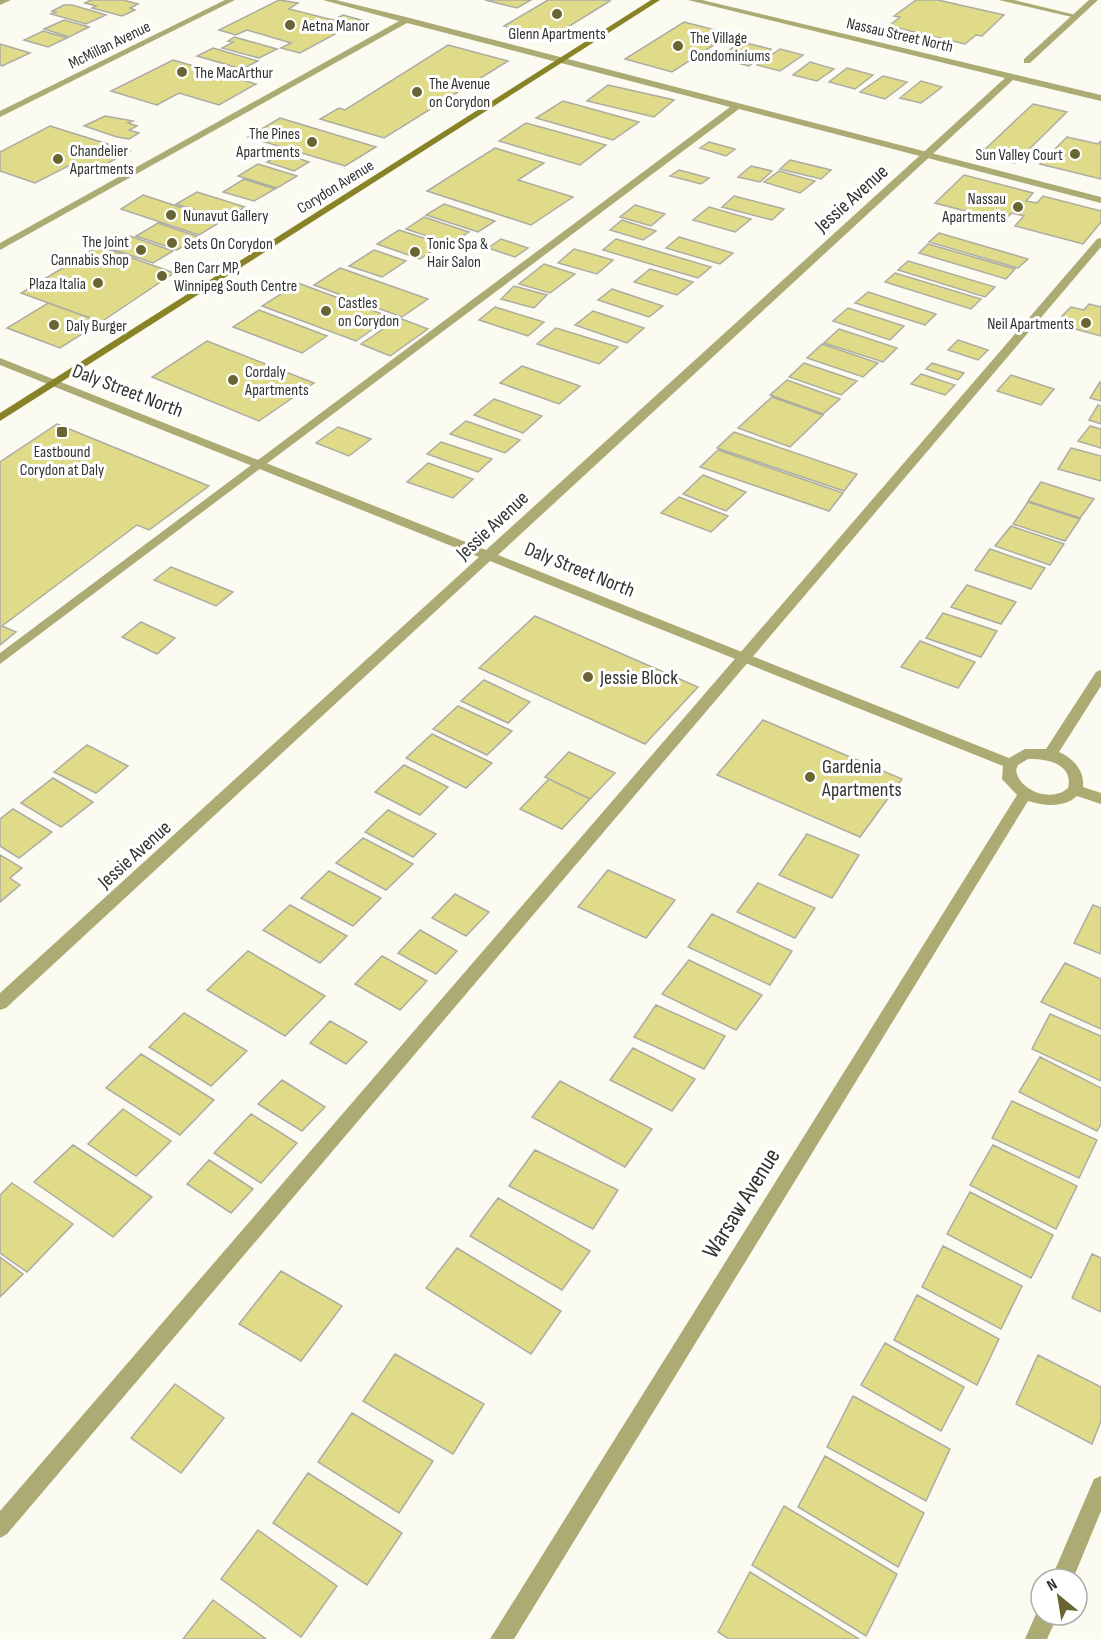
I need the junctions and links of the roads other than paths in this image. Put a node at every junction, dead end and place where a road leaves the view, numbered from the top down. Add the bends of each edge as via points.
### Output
1 (7, 0) edge
2 (231, 0) edge
3 (327, 0) edge
4 (656, 0) edge
5 (692, 0) edge
6 (1003, 0) edge
7 (1094, 0) edge
8 (0, 3) edge
9 (1076, 16) junction
10 (407, 20) junction
11 (562, 60) junction
12 (1027, 61) dead end
13 (1011, 77) junction
14 (1101, 98) edge
15 (736, 107) junction
16 (0, 114) edge
17 (926, 156) junction
18 (1101, 200) edge
19 (1101, 242) edge
20 (0, 247) edge
21 (0, 361) edge
22 (55, 384) junction
23 (0, 418) edge
24 (261, 464) junction
25 (489, 555) junction
26 (743, 658) junction
27 (0, 660) edge
28 (1101, 675) edge
29 (1050, 755) junction
30 (1011, 764) junction
31 (1075, 790) junction
32 (1025, 794) junction
33 (1101, 799) edge
34 (0, 1002) edge
35 (1101, 1486) edge
36 (0, 1527) edge
37 (1067, 1567) edge
38 (501, 1639) edge

1 - 8 street
2 - 16 street, McMillan Avenue
3 - 10 street
4 - 11 main road, Corydon Avenue
5 - 13 street, Nassau Street North
6 - 9 street
7 - 9 street
9 - 12 street
10 - 11 street
10 - 20 street
11 - 15 street
11 - 22 main road, Corydon Avenue
13 - 14 street, Nassau Street North
13 - 17 street, Jessie Avenue
15 - 17 street
15 - 24 street
17 - 18 street
17 - 25 street, Jessie Avenue
19 - 26 street
21 - 22 street, Daly Street North
22 - 23 main road, Corydon Avenue
22 - 24 street, Daly Street North
24 - 25 street, Daly Street North
24 - 27 street
25 - 26 street, Daly Street North
25 - 34 street, Jessie Avenue
26 - 30 street, Daly Street North
26 - 36 street
28 - 29 street
29 - 30 street via 1025,754
29 - 31 street via 1075,772
30 - 32 street via 1010,779
31 - 32 street via 1054,801
31 - 33 street
32 - 38 street, Warsaw Avenue
35 - 37 street

